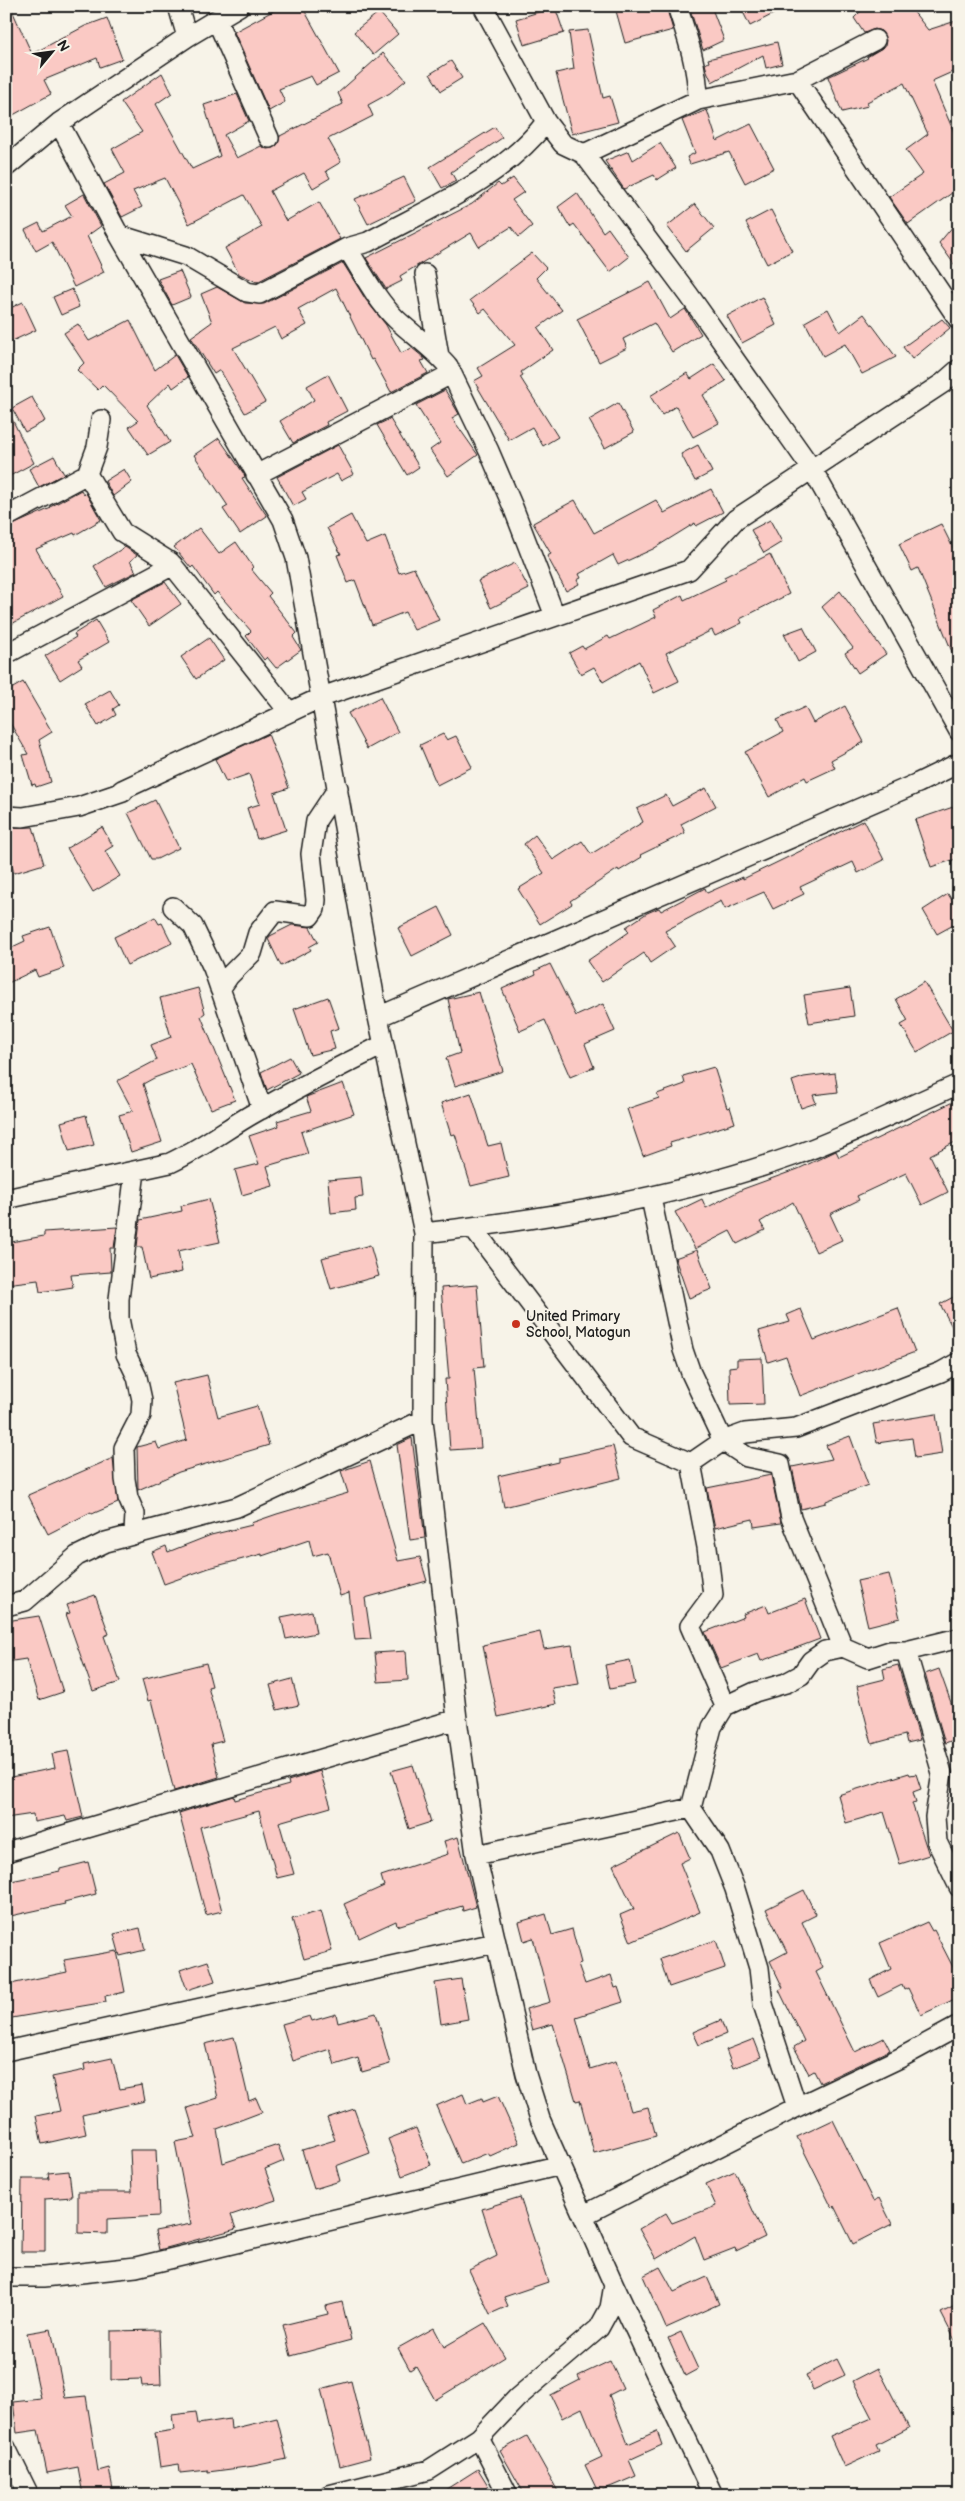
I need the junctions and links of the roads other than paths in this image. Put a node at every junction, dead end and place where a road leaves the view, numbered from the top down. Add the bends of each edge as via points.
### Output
1 (178, 6) edge
2 (239, 6) edge
3 (483, 6) edge
4 (676, 6) edge
5 (217, 21) junction
6 (187, 38) junction
7 (875, 40) dead end
8 (797, 80) junction
9 (698, 100) junction
10 (546, 122) junction
11 (59, 123) junction
12 (269, 138) dead end
13 (584, 154) junction
14 (6, 167) edge
15 (119, 235) junction
16 (347, 248) junction
17 (425, 274) dead end
18 (959, 320) edge
19 (439, 356) junction
20 (959, 369) edge
21 (451, 374) junction
22 (101, 420) dead end
23 (812, 469) junction
24 (88, 474) junction
25 (256, 474) junction
26 (6, 517) edge
27 (173, 566) junction
28 (555, 616) junction
29 (6, 654) edge
30 (322, 697) junction
31 (289, 712) junction
32 (959, 731) edge
33 (959, 763) edge
34 (338, 788) junction
35 (6, 816) edge
36 (174, 907) dead end
37 (220, 989) junction
38 (378, 1017) junction
39 (383, 1045) junction
40 (959, 1084) edge
41 (262, 1109) junction
42 (135, 1171) junction
43 (651, 1198) junction
44 (6, 1199) edge
45 (472, 1227) junction
46 (424, 1233) junction
47 (959, 1362) edge
48 (423, 1420) junction
49 (723, 1441) junction
50 (691, 1463) junction
51 (134, 1533) junction
52 (6, 1606) edge
53 (959, 1638) edge
54 (843, 1647) junction
55 (906, 1651) junction
56 (725, 1706) junction
57 (457, 1719) junction
58 (691, 1808) junction
59 (6, 1852) edge
60 (476, 1855) junction
61 (959, 1887) edge
62 (495, 1943) junction
63 (959, 2026) edge
64 (6, 2051) edge
65 (797, 2107) junction
66 (561, 2164) junction
67 (584, 2215) junction
68 (6, 2277) edge
69 (614, 2285) junction
70 (479, 2438) junction
71 (6, 2448) edge
72 (29, 2495) edge
73 (329, 2495) edge
74 (508, 2495) edge
75 (713, 2495) edge

1 - 6 street
2 - 5 street
3 - 10 street
4 - 9 street via 693,58
5 - 6 street
5 - 12 street
6 - 11 street
7 - 8 street
8 - 9 street
8 - 18 street
9 - 13 street
10 - 13 street via 563,144
10 - 16 street via 531,141 496,170 368,242
11 - 14 street
11 - 15 street
13 - 23 street
15 - 16 street via 186,256 247,292 258,294
15 - 25 street
16 - 19 street via 380,302
17 - 19 street
19 - 21 street
20 - 23 street via 943,383
21 - 25 street
21 - 28 street via 510,499
22 - 24 street
23 - 28 street via 736,519 689,570
23 - 32 street
24 - 26 street
24 - 27 street via 122,532
25 - 30 street via 283,520 296,558
27 - 29 street
27 - 31 street
28 - 30 street
30 - 31 street
30 - 34 street
31 - 35 street via 123,792 79,807 23,817
33 - 38 street
34 - 37 street via 316,821 311,854 315,909 310,916 275,911 258,933 252,953
34 - 38 street
36 - 37 street via 193,926
37 - 41 street
38 - 39 street
39 - 41 street
39 - 46 street
40 - 43 street via 793,1156
41 - 42 street via 190,1154 170,1163
42 - 44 street
42 - 51 street via 119,1299 122,1337 142,1400 141,1415 124,1448 128,1498 135,1514
43 - 45 street
43 - 49 street via 684,1350 691,1373
45 - 46 street
45 - 50 street via 631,1438
46 - 48 street
47 - 49 street via 941,1372 796,1428 745,1433
48 - 51 street via 237,1507
48 - 57 street
49 - 50 street
49 - 54 street via 746,1457 780,1464 791,1518
50 - 56 street via 713,1595 690,1626
51 - 52 street via 77,1556 25,1600
53 - 55 street
54 - 55 street via 868,1658 890,1651
54 - 56 street via 825,1651 811,1660 801,1675 786,1683 755,1692
55 - 61 street via 942,1773 935,1817 937,1842
56 - 58 street via 712,1727
57 - 59 street
57 - 60 street
58 - 60 street
58 - 65 street via 720,1851 736,1889 759,1968 763,2004
60 - 62 street
62 - 64 street
62 - 66 street via 526,2074 540,2119
63 - 65 street
65 - 67 street
66 - 67 street
66 - 68 street via 136,2267 44,2277
67 - 69 street
69 - 70 street via 610,2308 599,2328 517,2398
69 - 75 street
70 - 73 street via 429,2470
70 - 74 street
71 - 72 street

